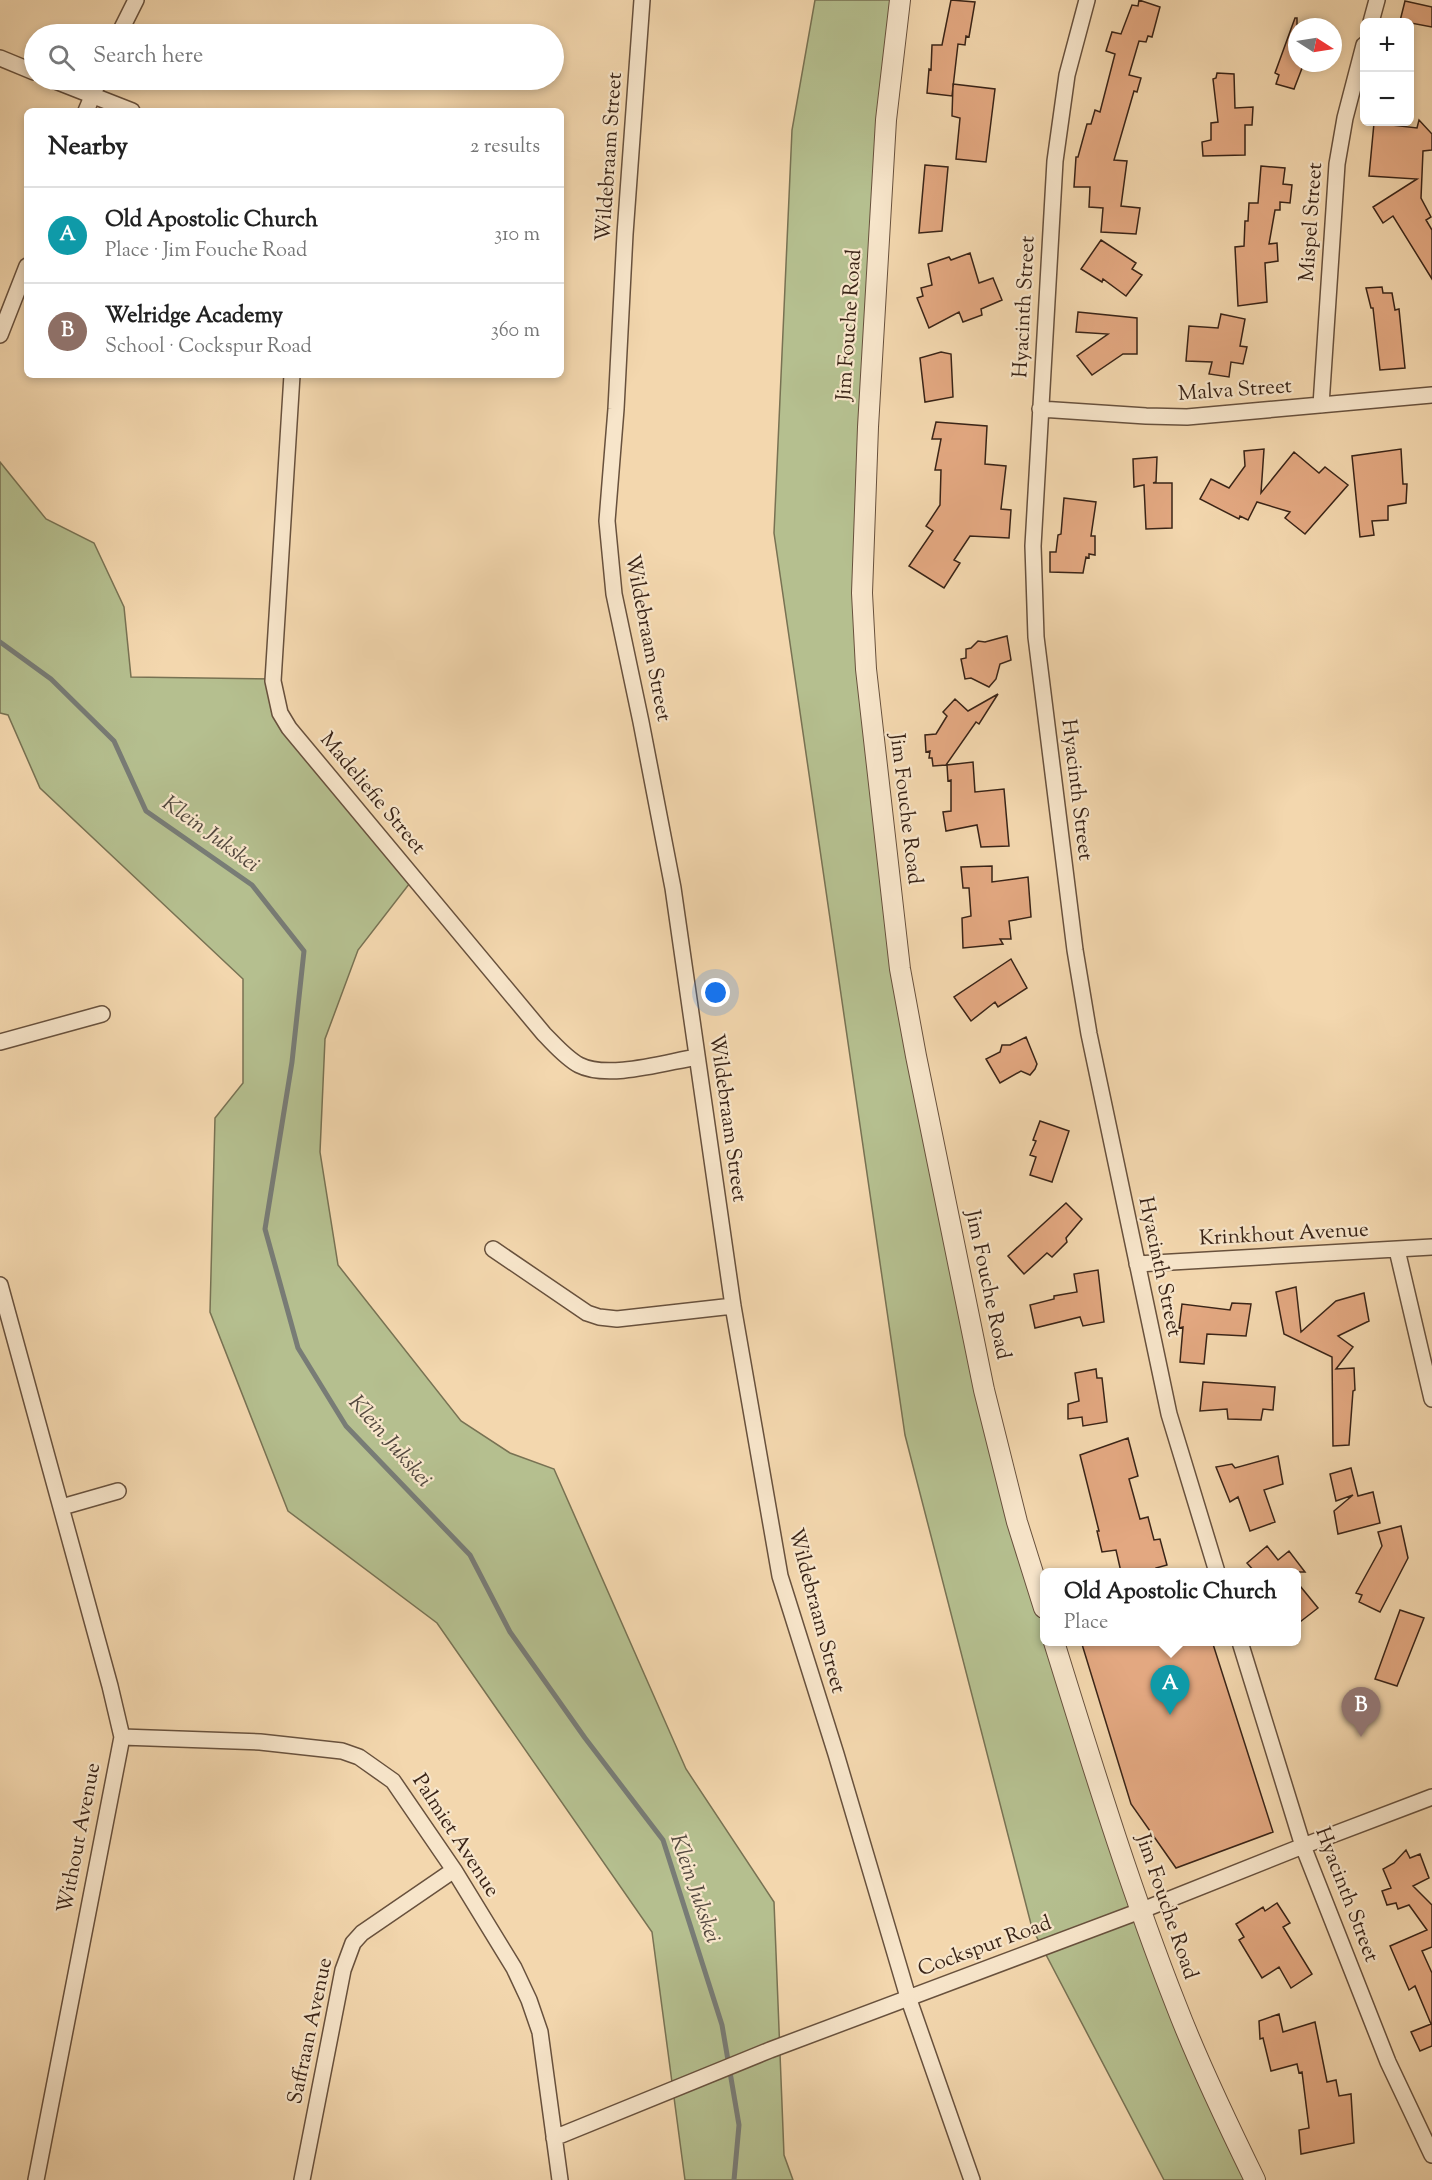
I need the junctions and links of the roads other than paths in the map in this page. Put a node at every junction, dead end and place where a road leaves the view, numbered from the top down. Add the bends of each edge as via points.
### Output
1 (136, 0) edge
2 (642, 0) edge
3 (900, 0) edge
4 (1087, 0) edge
5 (1377, 0) edge
6 (1372, 18) edge
7 (124, 24) edge
8 (0, 58) edge
9 (1360, 63) edge
10 (24, 68) edge
11 (77, 90) edge
12 (95, 90) edge
13 (92, 96) junction
14 (87, 108) edge
15 (124, 108) edge
16 (24, 274) edge
17 (0, 335) edge
18 (292, 378) edge
19 (1432, 394) edge
20 (1322, 405) junction
21 (1040, 409) junction
22 (102, 1014) dead end
23 (0, 1042) edge
24 (697, 1057) junction
25 (1432, 1247) edge
26 (493, 1249) dead end
27 (1397, 1250) junction
28 (1137, 1264) junction
29 (0, 1285) edge
30 (733, 1306) junction
31 (1432, 1399) edge
32 (118, 1491) dead end
33 (62, 1507) junction
34 (1216, 1568) edge
35 (1040, 1595) edge
36 (1056, 1646) edge
37 (1242, 1646) edge
38 (122, 1737) junction
39 (1432, 1797) edge
40 (1303, 1846) junction
41 (454, 1870) junction
42 (1140, 1911) junction
43 (909, 1997) junction
44 (554, 2138) junction
45 (1432, 2155) edge
46 (36, 2180) edge
47 (302, 2180) edge
48 (560, 2180) edge
49 (972, 2180) edge
50 (1255, 2180) edge

1 - 7 street
2 - 24 street, Wildebraam Street via 608,542 614,594 673,888
3 - 35 street, Jim Fouche Road via 886,120 863,532 864,641 870,722 900,969 916,1056 984,1390
4 - 21 street, Hyacinth Street via 1067,75 1056,150
5 - 6 street
8 - 10 street
9 - 20 street, Mispel Street via 1337,164
11 - 13 street
12 - 13 street
13 - 14 street
13 - 15 street
16 - 17 street
18 - 24 street, Madeliefie Street via 273,681 280,713 544,1035 568,1058 587,1068 610,1071
19 - 20 street, Malva Street
20 - 21 street, Malva Street via 1187,417
21 - 28 street, Hyacinth Street via 1033,546 1036,637 1075,950
22 - 23 street
24 - 30 street, Wildebraam Street
25 - 27 street, Krinkhout Avenue
26 - 30 street via 600,1317 617,1319
27 - 28 street, Krinkhout Avenue
27 - 31 street
28 - 34 street, Hyacinth Street via 1169,1414
29 - 33 street, Without Avenue
30 - 43 street, Wildebraam Street via 780,1576
32 - 33 street
33 - 38 street, Without Avenue
36 - 42 street, Jim Fouche Road
37 - 40 street, Hyacinth Street
38 - 41 street, Palmiet Avenue via 260,1742 342,1751 359,1757 393,1781
38 - 46 street, Without Avenue
39 - 40 street, Cockspur Road
40 - 42 street, Cockspur Road
40 - 45 street, Hyacinth Street via 1388,2062
41 - 44 street, Palmiet Avenue via 529,2000 540,2032
41 - 47 street, Saffraan Avenue via 353,1942 343,1970
42 - 43 street, Cockspur Road
42 - 50 street, Jim Fouche Road via 1218,2105
43 - 44 street, Cockspur Road
43 - 49 street, Wildebraam Street
44 - 48 street, Palmiet Avenue

